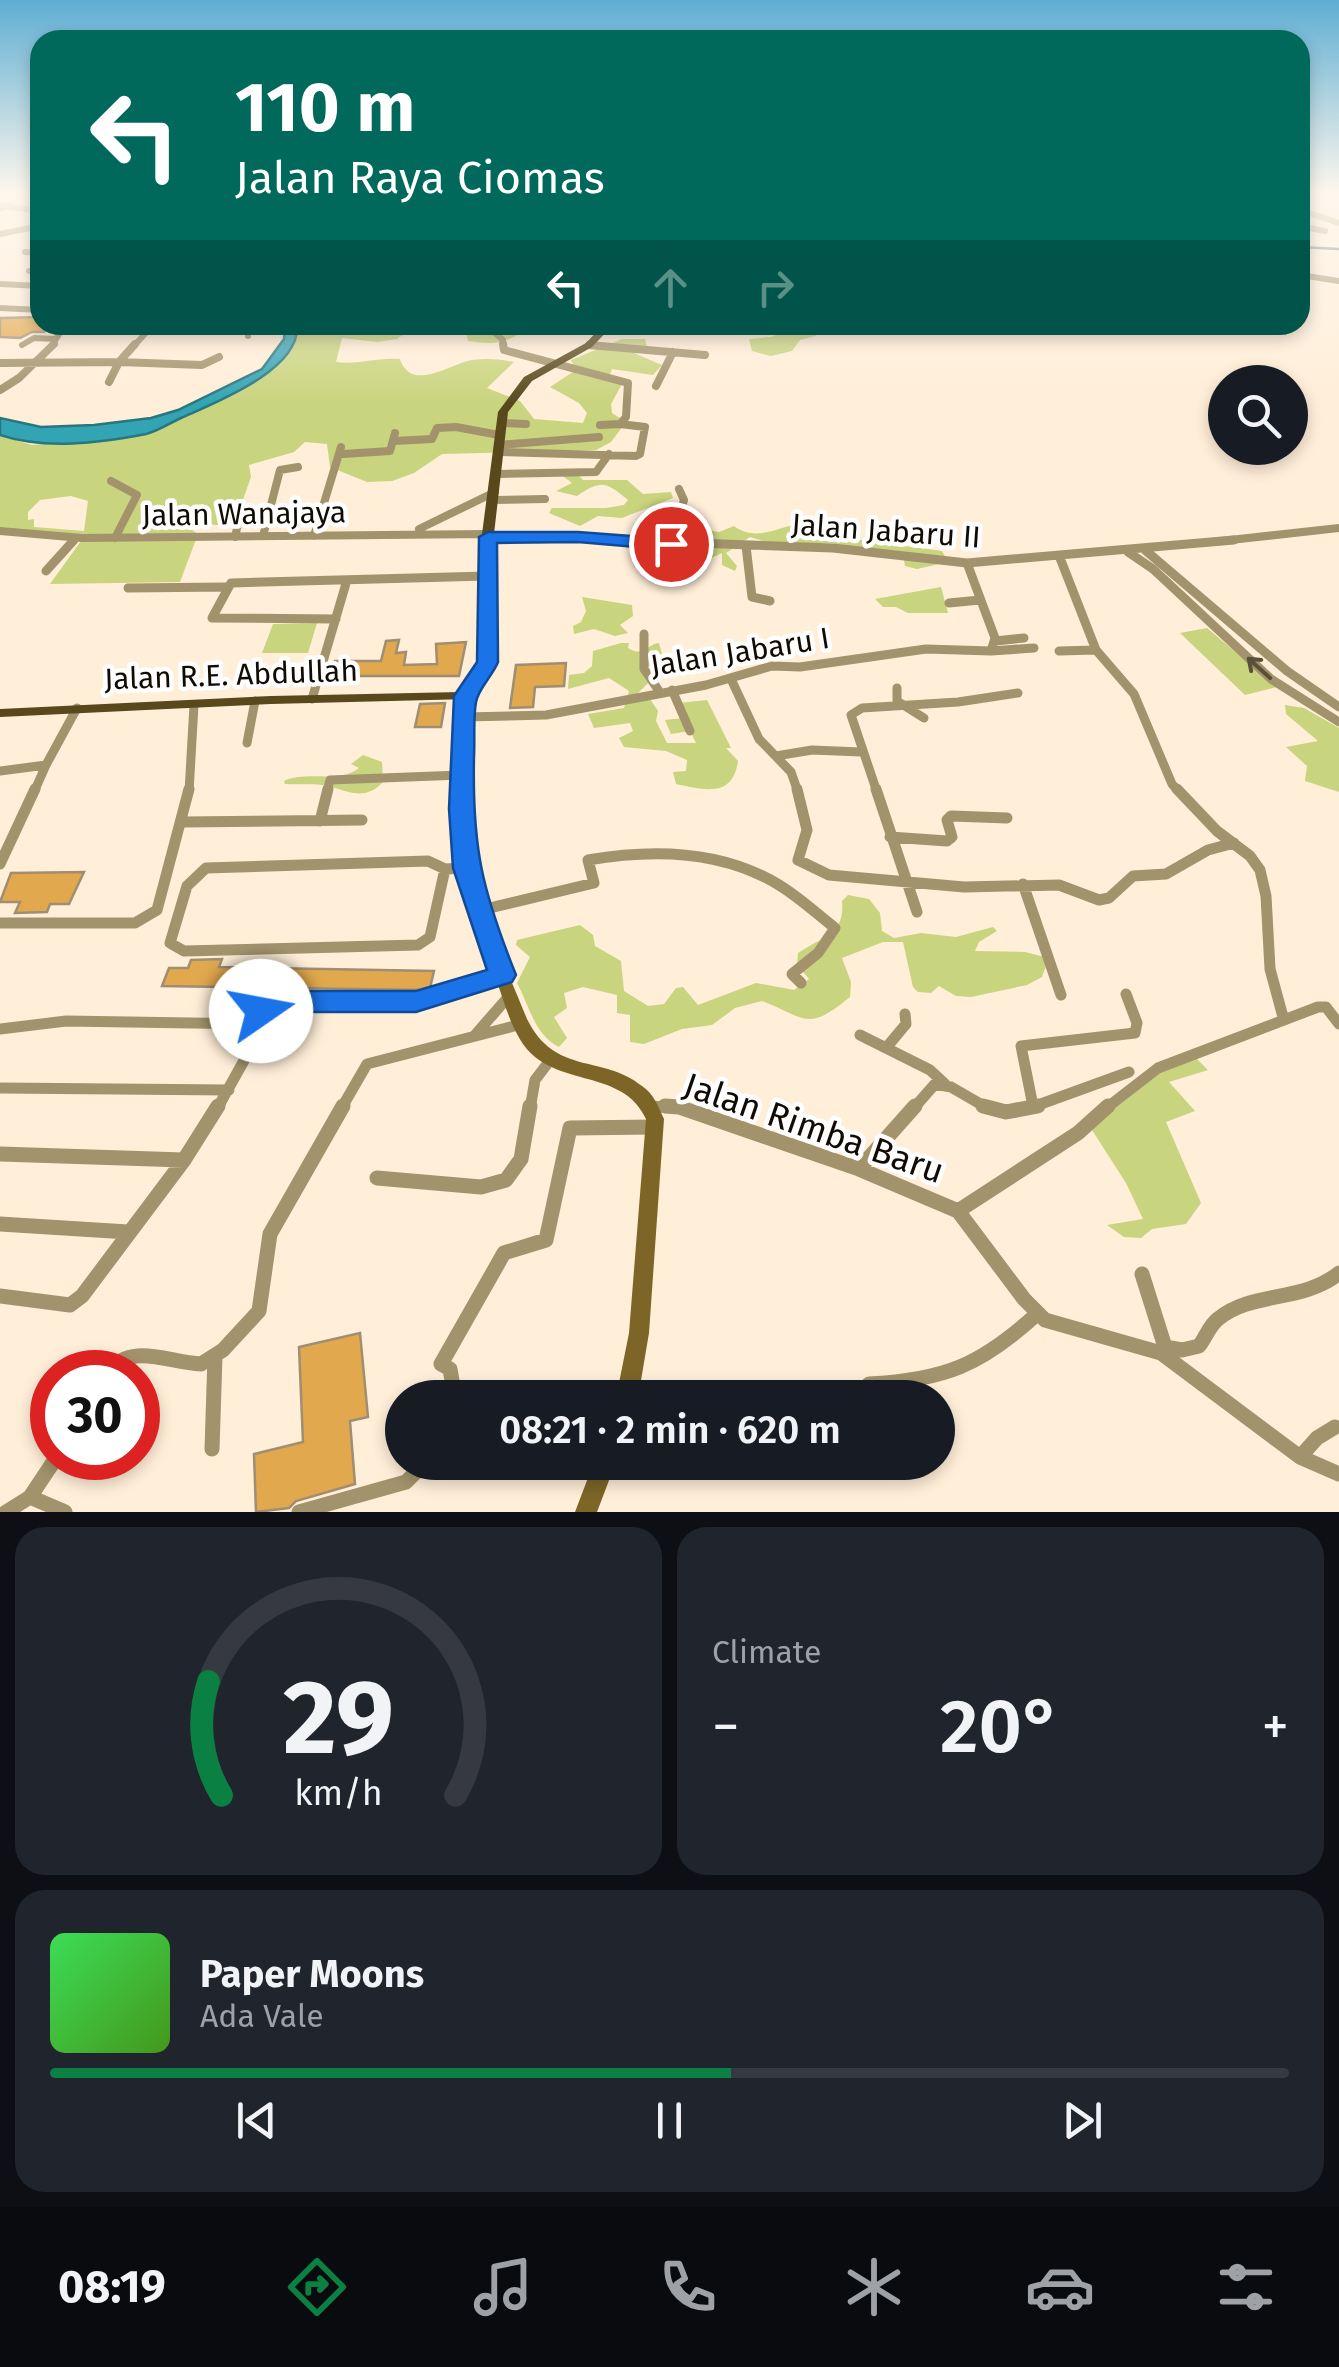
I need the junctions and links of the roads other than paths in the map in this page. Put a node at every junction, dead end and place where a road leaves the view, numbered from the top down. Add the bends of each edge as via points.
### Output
1 (1310, 276) edge
2 (1339, 280) edge
3 (0, 284) edge
4 (30, 286) edge
5 (0, 308) edge
6 (30, 309) edge
7 (58, 335) edge
8 (144, 335) edge
9 (498, 335) edge
10 (599, 335) edge
11 (56, 338) junction
12 (22, 345) dead end
13 (589, 346) junction
14 (673, 352) junction
15 (705, 355) dead end
16 (219, 357) dead end
17 (123, 360) junction
18 (0, 362) edge
19 (34, 363) junction
20 (551, 364) junction
21 (202, 365) junction
22 (188, 372) dead end
23 (108, 382) dead end
24 (656, 386) dead end
25 (2, 387) edge
26 (526, 424) dead end
27 (620, 424) junction
28 (600, 425) dead end
29 (598, 437) dead end
30 (499, 439) junction
31 (609, 454) junction
32 (298, 467) dead end
33 (496, 474) junction
34 (111, 481) dead end
35 (680, 489) dead end
36 (495, 496) junction
37 (544, 499) dead end
38 (241, 511) dead end
39 (1339, 528) edge
40 (0, 531) edge
41 (403, 533) junction
42 (263, 536) junction
43 (314, 536) junction
44 (488, 536) junction
45 (235, 537) junction
46 (76, 538) junction
47 (115, 538) junction
48 (671, 544) junction
49 (746, 546) junction
50 (1144, 550) junction
51 (1128, 552) junction
52 (1060, 558) junction
53 (967, 563) junction
54 (46, 571) dead end
55 (487, 576) junction
56 (347, 580) junction
57 (226, 587) junction
58 (128, 588) dead end
59 (980, 600) junction
60 (770, 601) dead end
61 (949, 602) dead end
62 (336, 619) junction
63 (644, 634) dead end
64 (1024, 638) dead end
65 (993, 646) junction
66 (1034, 648) dead end
67 (1096, 650) junction
68 (1059, 651) dead end
69 (731, 679) junction
70 (898, 688) dead end
71 (659, 690) junction
72 (672, 690) junction
73 (1018, 692) dead end
74 (465, 696) junction
75 (312, 698) junction
76 (255, 701) junction
77 (902, 704) junction
78 (194, 705) junction
79 (1339, 707) edge
80 (77, 708) junction
81 (0, 713) edge
82 (464, 716) junction
83 (924, 718) dead end
84 (1339, 722) edge
85 (690, 730) dead end
86 (248, 743) dead end
87 (861, 752) junction
88 (776, 756) junction
89 (46, 765) junction
90 (0, 771) edge
91 (460, 775) junction
92 (1007, 818) dead end
93 (362, 820) dead end
94 (320, 821) junction
95 (183, 822) junction
96 (890, 836) junction
97 (1234, 843) junction
98 (0, 864) edge
99 (466, 868) junction
100 (445, 869) junction
101 (908, 880) junction
102 (1023, 884) junction
103 (477, 911) junction
104 (917, 912) dead end
105 (0, 923) edge
106 (502, 975) junction
107 (801, 984) dead end
108 (1126, 994) dead end
109 (1061, 995) dead end
110 (510, 996) junction
111 (905, 1014) dead end
112 (1283, 1017) junction
113 (256, 1024) junction
114 (522, 1024) junction
115 (1339, 1024) edge
116 (0, 1029) edge
117 (860, 1035) dead end
118 (475, 1036) junction
119 (886, 1048) junction
120 (551, 1058) junction
121 (1129, 1072) dead end
122 (946, 1084) junction
123 (0, 1088) edge
124 (229, 1090) junction
125 (652, 1106) junction
126 (1033, 1106) junction
127 (655, 1127) junction
128 (0, 1154) edge
129 (184, 1160) junction
130 (859, 1168) junction
131 (377, 1178) dead end
132 (958, 1212) junction
133 (0, 1224) edge
134 (128, 1232) junction
135 (1339, 1273) edge
136 (1142, 1274) dead end
137 (0, 1296) edge
138 (1038, 1314) junction
139 (1163, 1350) junction
140 (215, 1356) junction
141 (160, 1357) edge
142 (452, 1380) edge
143 (631, 1380) edge
144 (901, 1380) edge
145 (1336, 1427) dead end
146 (212, 1449) dead end
147 (1300, 1457) junction
148 (1339, 1474) edge
149 (42, 1480) edge
150 (408, 1480) edge
151 (598, 1480) edge
152 (27, 1505) edge
153 (6, 1512) edge
154 (65, 1512) edge
155 (299, 1512) edge
156 (586, 1512) edge

1 - 2 street
3 - 4 street
5 - 6 street
7 - 11 street
8 - 17 street
9 - 20 street via 504,350
10 - 13 main road
11 - 12 street
11 - 19 street
13 - 14 street
13 - 20 main road
14 - 15 street
14 - 24 street
16 - 21 street
17 - 19 street
17 - 21 street
17 - 23 street
18 - 19 street
19 - 25 street
20 - 27 street via 628,383
20 - 30 main road via 516,392
21 - 22 street
26 - 30 street
27 - 28 street
27 - 31 street via 644,426 640,454
29 - 30 street
30 - 31 street
30 - 33 main road
30 - 43 street via 446,426 432,439 394,436 390,450 342,451
31 - 33 street via 596,472
32 - 42 street via 280,470
33 - 36 main road
34 - 47 street via 137,496
35 - 48 street via 684,500
36 - 37 street
36 - 41 street
36 - 44 main road
38 - 45 street
39 - 50 street, Jalan Jabaru II
40 - 46 street, Jalan Wanajaya
41 - 43 street, Jalan Wanajaya
41 - 44 street, Jalan Wanajaya
42 - 43 street, Jalan Wanajaya
42 - 45 street, Jalan Wanajaya
44 - 48 street, Jalan Jabaru II
44 - 55 main road
45 - 47 street, Jalan Wanajaya
46 - 47 street, Jalan Wanajaya
46 - 54 street
48 - 49 street, Jalan Jabaru II
49 - 53 street, Jalan Jabaru II via 893,552
49 - 60 street via 752,597
50 - 51 street, Jalan Jabaru II
50 - 79 street via 1287,674
51 - 52 street, Jalan Jabaru II
84 -> 51 street via 1272,679
52 - 53 street, Jalan Jabaru II
52 - 67 street
53 - 59 street
55 - 56 street
55 - 74 main road via 488,662
56 - 57 street
56 - 62 street
57 - 58 street
57 - 62 street via 212,619
59 - 61 street
59 - 65 street
62 - 75 street
63 - 71 street via 644,669
64 - 65 street
65 - 66 street
65 - 69 street, Jalan Jabaru I via 772,666
67 - 68 street
67 - 97 street via 1134,694 1172,784
69 - 72 street, Jalan Jabaru I
69 - 88 street via 759,739
70 - 77 street via 895,698
71 - 72 street, Jalan Jabaru I
71 - 82 street, Jalan Jabaru I via 538,716
72 - 85 street
73 - 77 street
74 - 75 main road, Jalan R.E. Abdullah
74 - 82 main road
75 - 76 main road, Jalan R.E. Abdullah
76 - 78 main road, Jalan R.E. Abdullah
76 - 86 street
77 - 83 street
77 - 87 street via 853,711
78 - 80 main road, Jalan R.E. Abdullah
78 - 95 street
80 - 81 main road, Jalan R.E. Abdullah
80 - 89 street
82 - 91 main road
87 - 88 street
87 - 96 street
88 - 101 street via 790,772 805,818 797,858 816,871
89 - 90 street
89 - 98 street
91 - 94 street via 333,779
91 - 99 main road
92 - 96 street via 951,816 947,841
93 - 94 street
94 - 95 street
95 - 105 street via 157,910 148,918
96 - 101 street
97 - 102 street via 1170,873 1133,876 1104,899
97 - 112 street via 1263,878 1270,969
99 - 100 street
99 - 103 main road
100 - 100 street via 428,861 206,868 187,886 170,943 184,951 418,945 430,937
101 - 102 street
101 - 104 street
102 - 109 street
103 - 106 main road
103 - 107 street via 594,882 588,860 595,856 635,852 722,860 778,884 835,928 792,974
106 - 110 main road
106 - 113 street via 416,1002 272,1002
108 - 126 street via 1136,1033 1021,1046
110 - 114 main road
110 - 118 street
111 - 119 street via 906,1024
112 - 115 street via 1323,1006
112 - 132 street via 1142,1077 1078,1133
113 - 116 street via 66,1021
113 - 124 street
114 - 118 street
114 - 120 main road
117 - 119 street
118 - 140 street via 380,1057 362,1068 270,1234 261,1259 262,1306
119 - 122 street
120 - 125 main road via 624,1083
120 - 131 street via 534,1080 520,1159 506,1180 481,1187
121 - 126 street
122 - 126 street via 995,1111
122 - 130 street via 930,1088
123 - 124 street
124 - 129 street
125 - 127 main road
125 - 130 street, Jalan Rimba Baru via 679,1106
127 - 142 street via 570,1128 546,1240 504,1254 446,1354 442,1364
127 - 143 main road
128 - 129 street
129 - 134 street
130 - 132 street, Jalan Rimba Baru
132 - 138 street, Jalan Rimba Baru
133 - 134 street
134 - 137 street via 70,1305
135 - 139 street via 1307,1292 1230,1311 1190,1354
136 - 139 street
138 - 139 street, Jalan Rimba Baru via 1059,1326
138 - 144 street via 974,1366
139 - 147 street, Jalan Rimba Baru
140 - 141 street via 196,1364
140 - 146 street
145 - 147 street
147 - 148 street, Jalan Rimba Baru
149 - 152 street
150 - 155 street
151 - 156 main road
152 - 153 street
152 - 154 street

